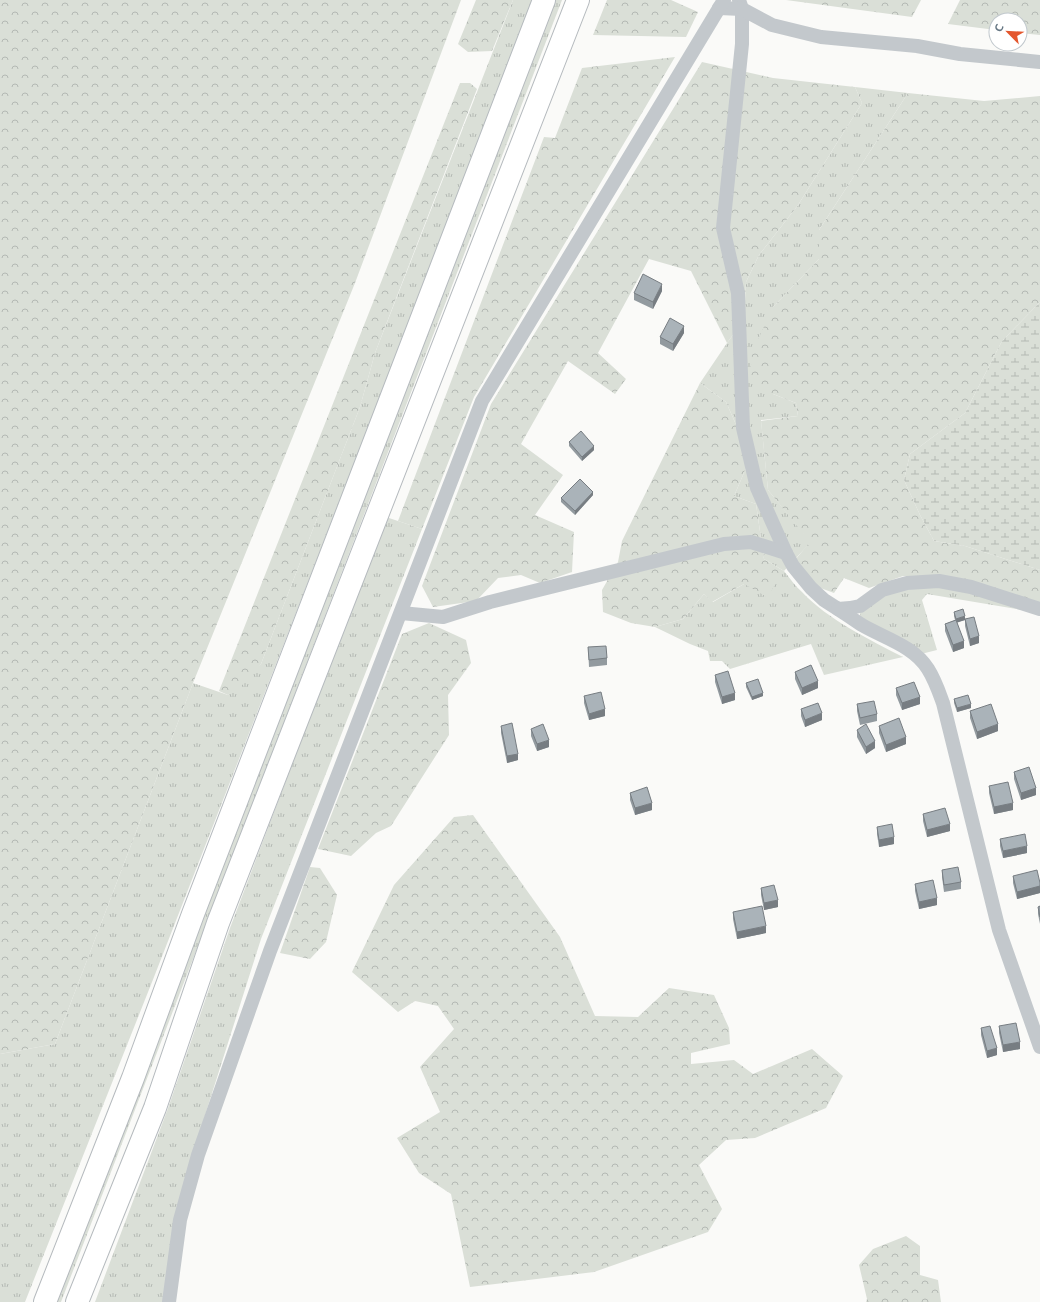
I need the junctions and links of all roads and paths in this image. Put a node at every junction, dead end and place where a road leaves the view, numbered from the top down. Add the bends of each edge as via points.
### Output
1 (544, 0) edge
2 (578, 0) edge
3 (721, 4) edge
4 (740, 5) edge
5 (1040, 62) edge
6 (786, 553) junction
7 (838, 609) junction
8 (1040, 609) edge
9 (401, 613) junction
10 (1040, 1047) edge
11 (45, 1302) edge
12 (78, 1302) edge
13 (169, 1302) edge

1 - 11 main road via 196,906 133,1078
2 - 12 main road via 218,923 155,1108
3 - 4 street
3 - 9 street via 482,401
4 - 5 street via 772,25 822,37
4 - 6 street via 742,44 723,228 738,293 743,428 757,488
6 - 7 street via 811,588
6 - 9 street via 751,542 724,544 490,602 442,617
7 - 8 street via 860,606 882,590 907,582 939,580
7 - 10 street via 918,656 935,680 943,703 999,930
9 - 13 street via 270,951 198,1155 180,1220

